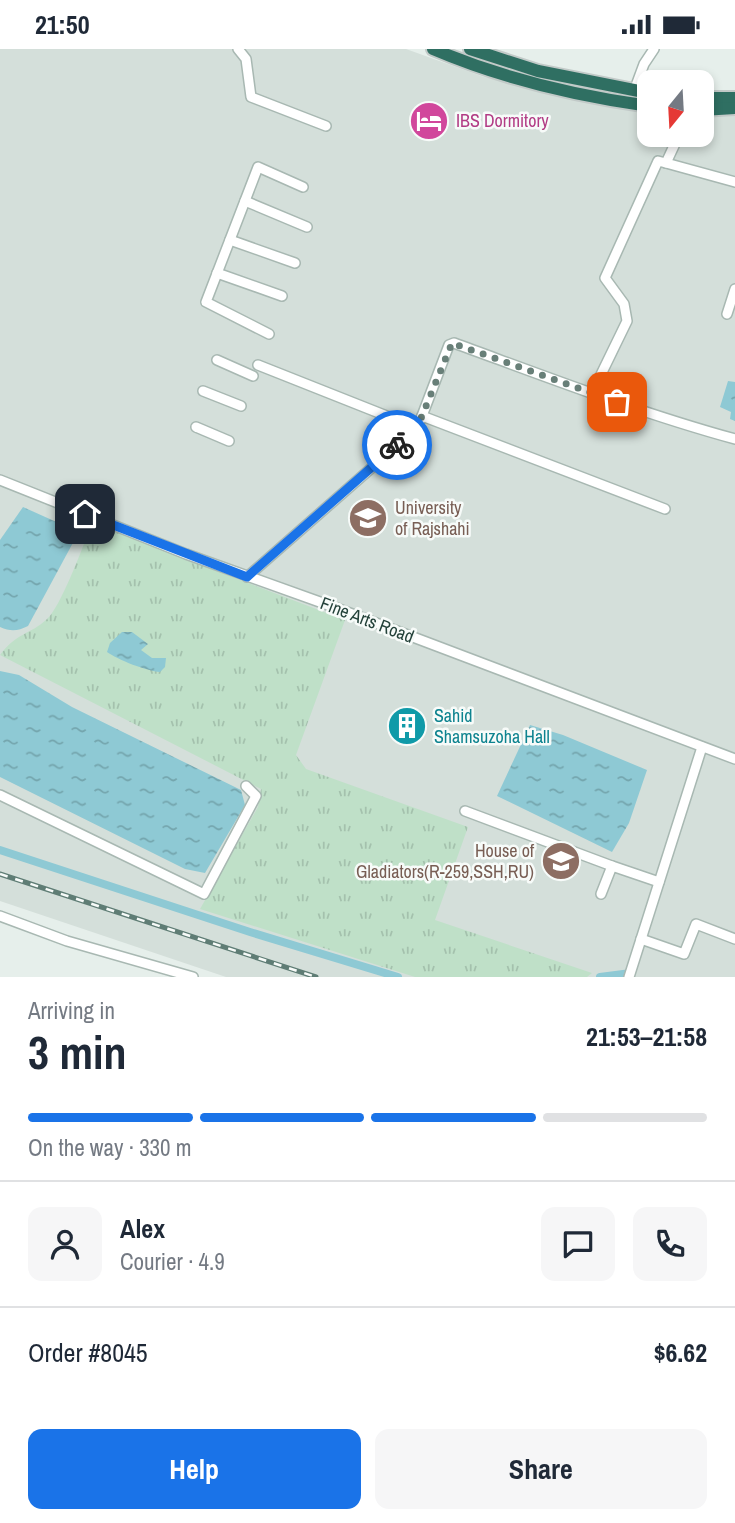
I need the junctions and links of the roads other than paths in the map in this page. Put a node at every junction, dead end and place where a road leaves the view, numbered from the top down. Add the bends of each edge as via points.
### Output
1 (238, 49) edge
2 (433, 49) edge
3 (470, 49) edge
4 (654, 49) edge
5 (496, 53) edge
6 (634, 91) junction
7 (637, 91) edge
8 (714, 98) edge
9 (735, 98) edge
10 (637, 104) edge
11 (735, 108) edge
12 (714, 109) edge
13 (327, 126) dead end
14 (673, 147) edge
15 (666, 163) junction
16 (735, 182) edge
17 (303, 187) dead end
18 (245, 201) junction
19 (307, 227) dead end
20 (230, 240) junction
21 (295, 263) dead end
22 (217, 273) junction
23 (735, 289) edge
24 (282, 296) dead end
25 (729, 317) edge
26 (269, 334) dead end
27 (217, 360) dead end
28 (258, 365) dead end
29 (253, 376) dead end
30 (203, 391) dead end
31 (592, 393) junction
32 (241, 406) dead end
33 (422, 416) junction
34 (196, 427) dead end
35 (417, 428) junction
36 (735, 439) edge
37 (229, 440) dead end
38 (2, 484) edge
39 (665, 509) dead end
40 (247, 577) junction
41 (702, 747) junction
42 (735, 759) edge
43 (246, 786) dead end
44 (0, 795) edge
45 (465, 811) dead end
46 (612, 866) junction
47 (659, 882) junction
48 (601, 894) dead end
49 (0, 916) edge
50 (641, 939) junction
51 (735, 939) edge
52 (193, 977) edge
53 (629, 977) edge

1 - 13 street via 246,59 251,97
2 - 10 highway via 536,84
3 - 5 highway
4 - 6 street
5 - 6 highway via 538,71
6 - 7 highway
8 - 9 highway
11 - 12 highway
14 - 15 street
15 - 16 street
15 - 31 street via 657,161 605,278 624,304 627,321
17 - 18 street via 258,167
18 - 19 street
18 - 20 street
20 - 21 street
20 - 22 street
22 - 24 street
22 - 26 street via 206,302
23 - 25 street
27 - 29 street
28 - 35 street
30 - 32 street
31 - 33 street via 452,343
31 - 36 street
33 - 35 street
33 - 39 street
34 - 37 street
35 - 40 street
38 - 40 street, Fine Arts Road
40 - 41 street, Fine Arts Road
41 - 42 street, Fine Arts Road
41 - 47 street
43 - 44 street via 256,796 204,894
45 - 46 street
46 - 47 street
46 - 48 street
47 - 50 street
49 - 52 street via 67,941
50 - 51 street via 684,954 696,924
50 - 53 street

